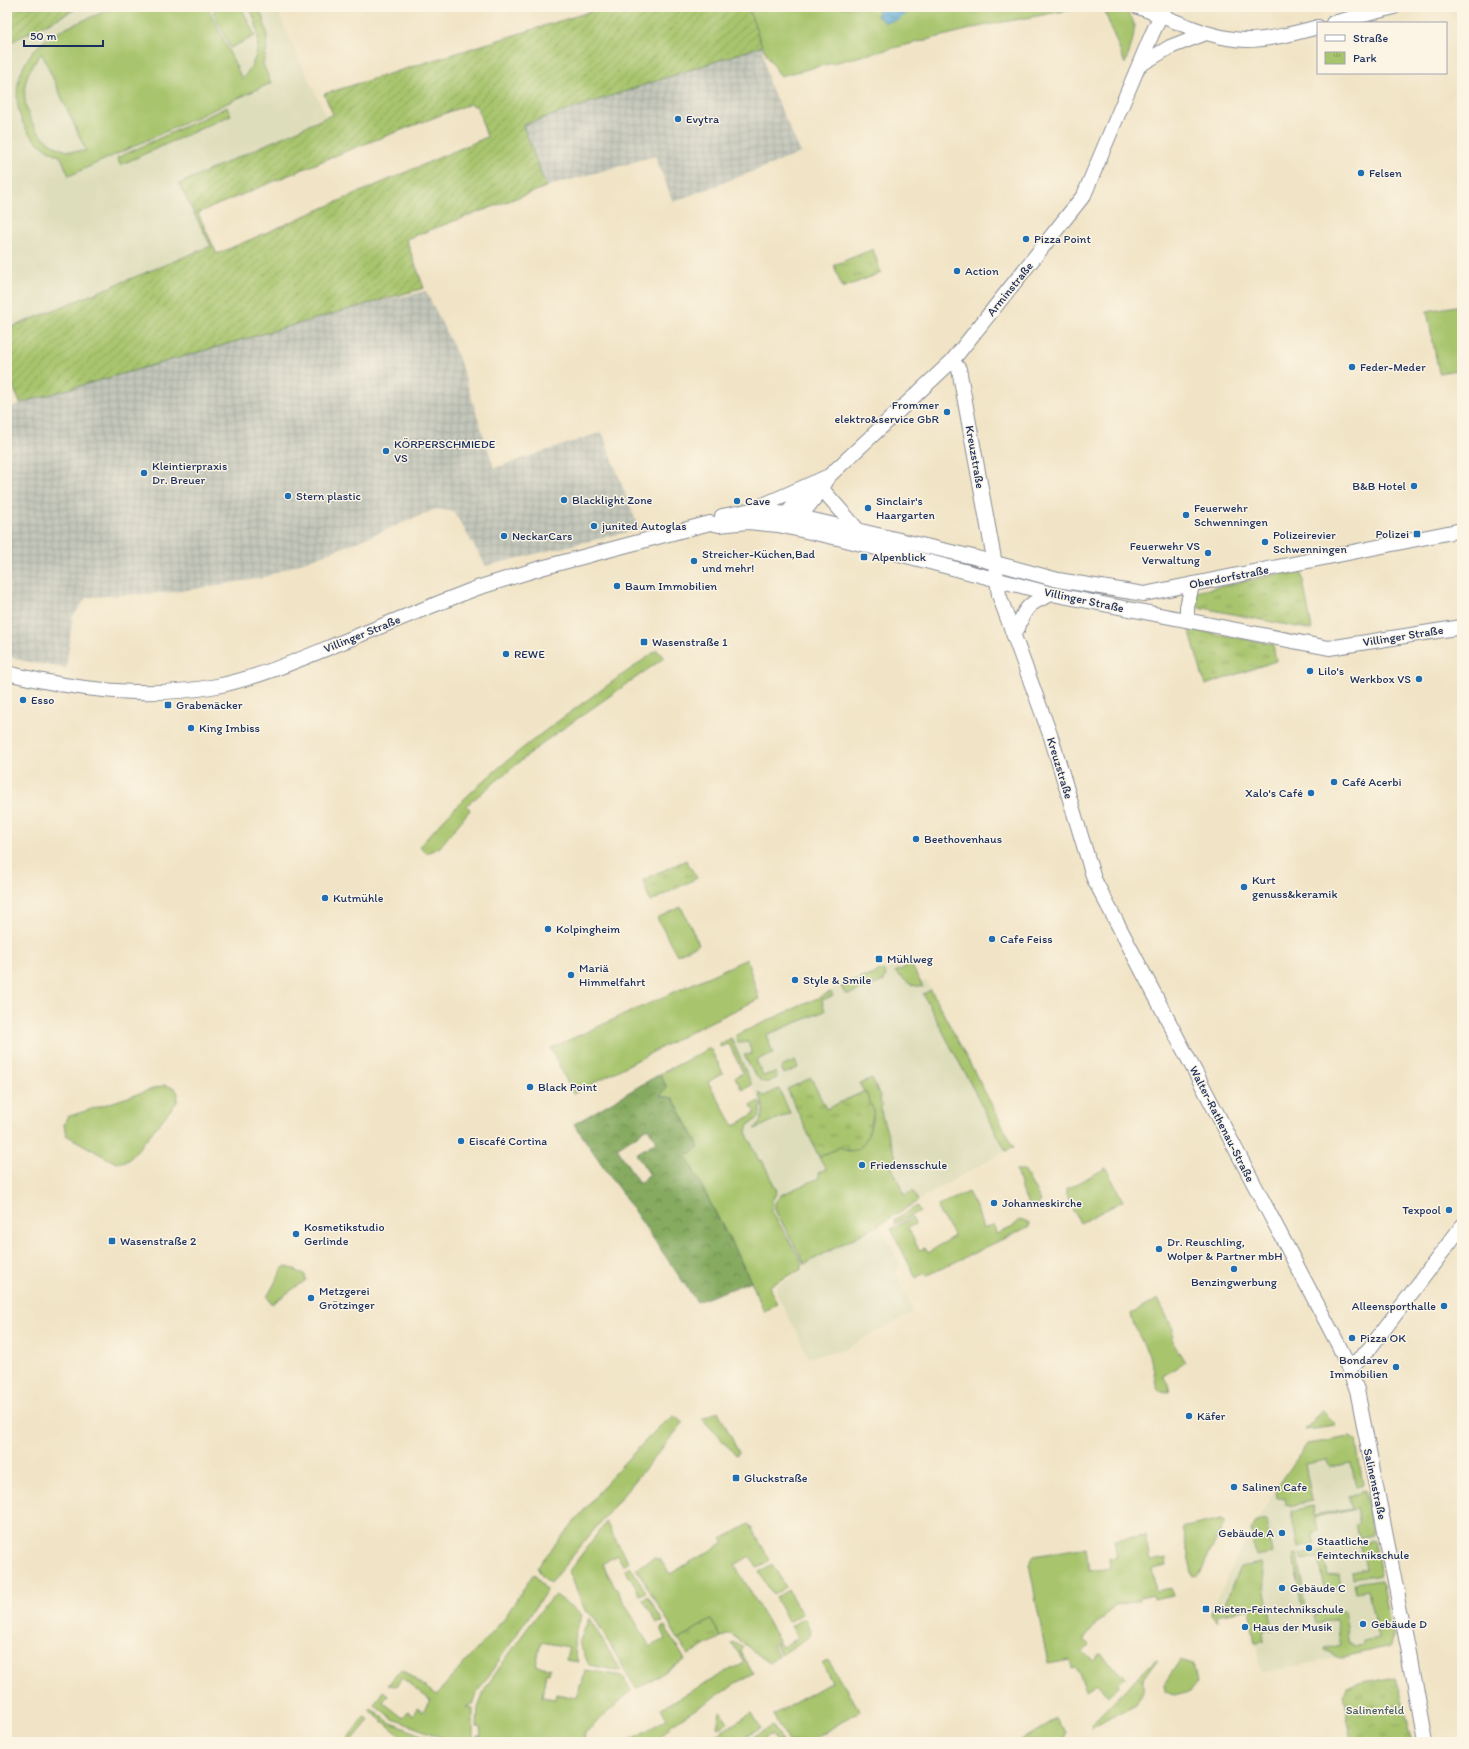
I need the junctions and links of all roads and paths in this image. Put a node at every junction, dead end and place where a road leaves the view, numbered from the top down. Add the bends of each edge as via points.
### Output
1 (1138, 7) edge
2 (1394, 7) edge
3 (1163, 11) edge
4 (1337, 22) edge
5 (1317, 27) edge
6 (1206, 33) junction
7 (1140, 65) junction
8 (952, 361) junction
9 (816, 487) junction
10 (752, 510) junction
11 (789, 521) junction
12 (710, 523) junction
13 (858, 530) junction
14 (1462, 530) edge
15 (995, 564) junction
16 (998, 579) junction
17 (1192, 585) junction
18 (1052, 594) junction
19 (1187, 620) junction
20 (1462, 626) edge
21 (1018, 628) junction
22 (1023, 658) junction
23 (7, 673) edge
24 (1094, 879) joint
25 (1462, 1226) edge
26 (1349, 1369) junction
27 (1425, 1742) edge

1 - 3 main road
2 - 4 main road
3 - 6 main road
3 - 7 main road, Arminstraße
5 - 6 main road via 1247,40
6 - 7 main road via 1170,47
7 - 8 main road, Arminstraße via 1084,195
8 - 9 main road, Arminstraße
8 - 15 main road, Kreuzstraße via 959,369
9 - 10 main road, Arminstraße
9 - 11 main road
9 - 13 main road
10 - 11 main road, Villinger Straße
10 - 12 main road, Villinger Straße via 717,517
11 - 12 main road, Villinger Straße via 719,525
11 - 13 main road, Villinger Straße
11 - 16 main road, Villinger Straße
12 - 23 main road, Villinger Straße via 512,576 260,674 216,686 154,692 109,691 35,681
13 - 15 main road, Villinger Straße
14 - 17 main road, Oberdorfstraße
15 - 16 main road, Kreuzstraße
15 - 17 main road, Oberdorfstraße via 1058,580 1144,594
16 - 18 main road, Villinger Straße
16 - 21 main road, Kreuzstraße via 1010,596
16 - 22 main road, Kreuzstraße via 999,595
17 - 19 main road
18 - 19 main road, Villinger Straße
18 - 21 main road via 1034,600 1022,613
19 - 20 main road, Villinger Straße via 1329,648
21 - 22 main road, Kreuzstraße
22 - 24 main road, Kreuzstraße via 1059,762
24 - 26 main road, Walter-Rathenau-Straße
25 - 26 main road via 1370,1348
26 - 27 main road, Salinenstraße via 1357,1390

